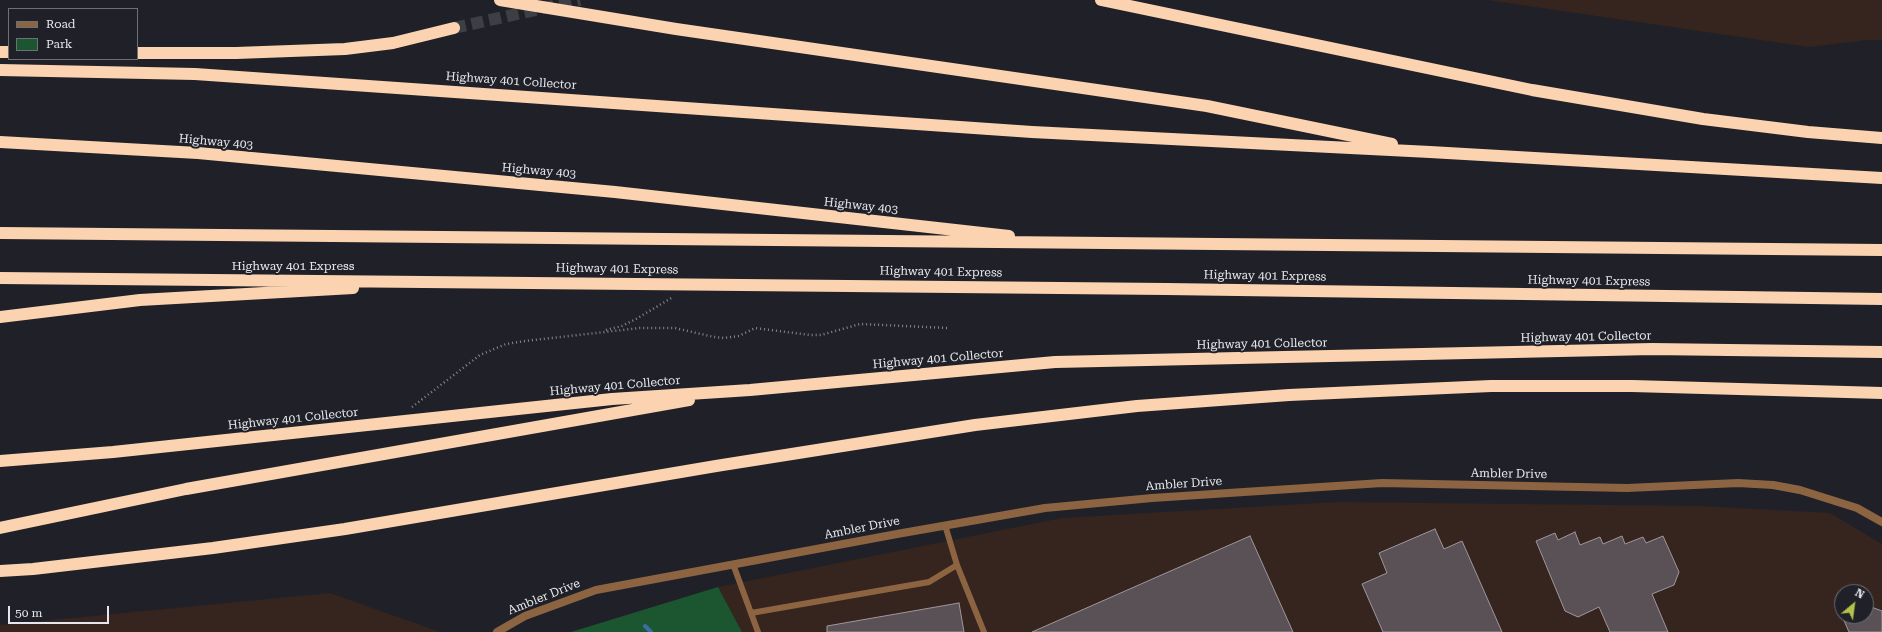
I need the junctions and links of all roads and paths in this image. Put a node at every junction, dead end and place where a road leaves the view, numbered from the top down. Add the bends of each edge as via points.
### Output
1 (500, 0) edge
2 (1101, 0) edge
3 (454, 28) tunnel mouth
4 (138, 53) edge
5 (0, 70) edge
6 (1882, 138) edge
7 (0, 142) edge
8 (1430, 152) junction
9 (1882, 178) edge
10 (0, 234) edge
11 (1073, 244) junction
12 (1882, 250) edge
13 (0, 278) edge
14 (471, 281) junction
15 (676, 296) dead end
16 (1882, 299) edge
17 (0, 317) edge
18 (948, 328) dead end
19 (600, 332) junction
20 (1882, 352) edge
21 (750, 390) junction
22 (1882, 393) edge
23 (409, 409) dead end
24 (0, 461) edge
25 (1882, 522) edge
26 (945, 525) junction
27 (0, 528) edge
28 (733, 564) junction
29 (957, 565) junction
30 (0, 571) edge
31 (751, 613) junction
32 (497, 632) edge
33 (758, 632) edge
34 (984, 632) edge

1 - 8 highway via 676,29 1207,106
2 - 6 highway via 1532,90 1703,119
3 - 4 highway via 393,43 345,49
5 - 8 highway, Highway 401 Collector via 195,74 1032,132
7 - 11 highway, Highway 403 via 198,154 615,192
8 - 9 highway, Highway 401 Collector
10 - 11 highway
11 - 12 highway
13 - 14 highway, Highway 401 Express
14 - 16 highway, Highway 401 Express
14 - 17 highway via 140,300
15 - 19 path via 622,326
18 - 19 path via 860,324 821,335 810,335 755,328 738,336 724,338 674,328
19 - 23 path via 525,341 492,349 467,364
20 - 21 highway, Highway 401 Collector via 1652,349 1055,362
21 - 24 highway, Highway 401 Collector via 612,399 113,452
21 - 27 highway via 186,489
22 - 30 highway via 1632,386 1491,386 1289,395 1137,406 975,425 345,529 214,548
25 - 26 street, Ambler Drive via 1857,508 1773,485 1738,483 1627,488 1382,483 1097,503 1045,508
26 - 28 street, Ambler Drive
26 - 29 lane
28 - 31 lane
28 - 32 street, Ambler Drive via 596,590 525,616
29 - 31 lane via 929,582
29 - 34 lane
31 - 33 lane

